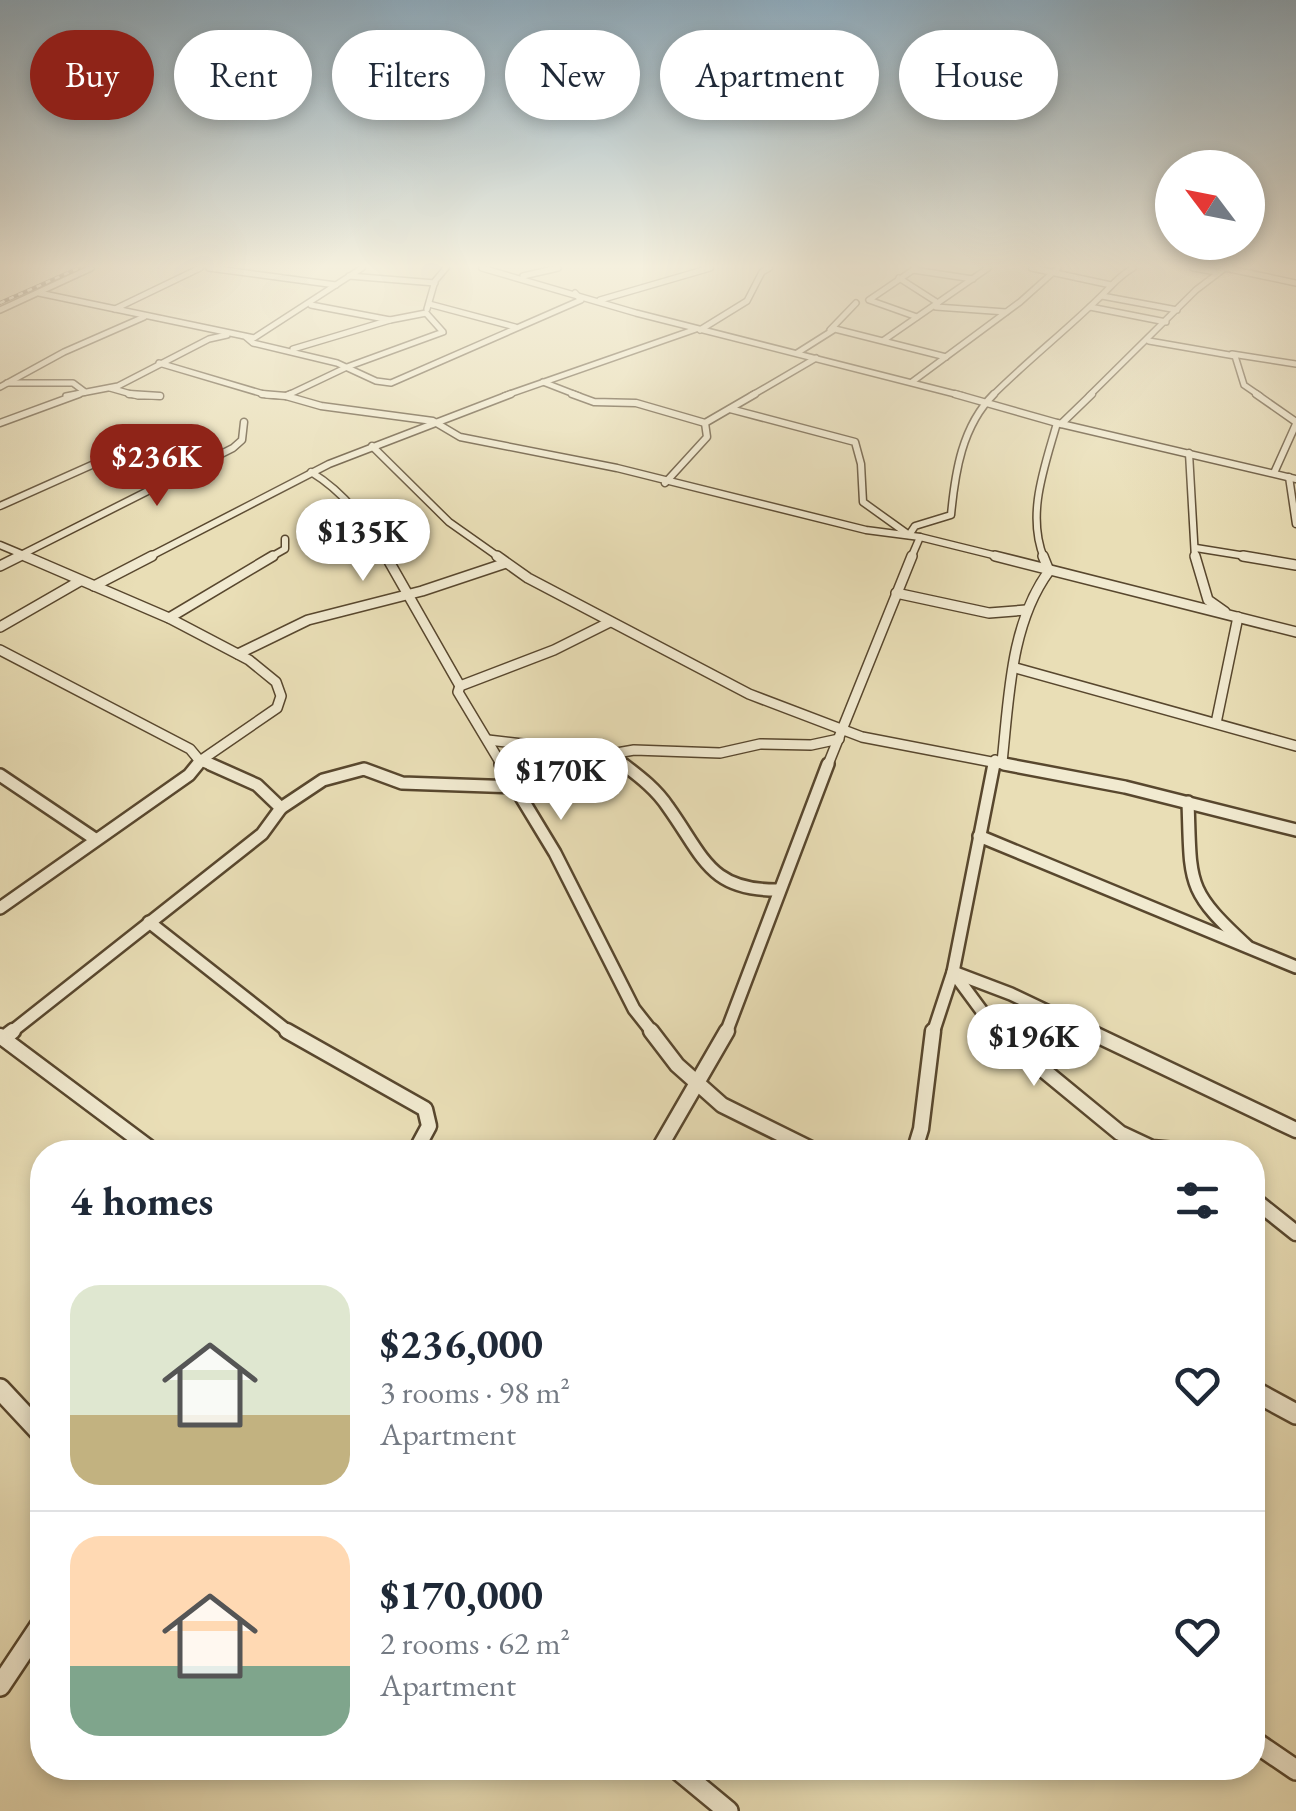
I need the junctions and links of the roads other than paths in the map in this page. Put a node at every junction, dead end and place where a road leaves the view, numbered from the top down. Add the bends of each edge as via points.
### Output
1 (68, 353) edge
2 (182, 353) edge
3 (298, 353) edge
4 (387, 353) edge
5 (460, 353) edge
6 (630, 353) edge
7 (791, 353) edge
8 (930, 353) edge
9 (952, 353) edge
10 (1034, 353) edge
11 (1136, 353) edge
12 (1225, 353) edge
13 (1228, 353) junction
14 (797, 354) joint
15 (946, 357) junction
16 (816, 358) junction
17 (159, 364) junction
18 (1296, 364) edge
19 (347, 367) junction
20 (544, 382) junction
21 (912, 382) junction
22 (1, 384) edge
23 (110, 388) junction
24 (84, 392) junction
25 (160, 396) dead end
26 (286, 396) junction
27 (985, 402) junction
28 (730, 408) junction
29 (434, 421) junction
30 (244, 422) dead end
31 (0, 423) edge
32 (1059, 423) junction
33 (1296, 423) edge
34 (704, 424) junction
35 (141, 443) dead end
36 (372, 446) junction
37 (1189, 453) junction
38 (312, 472) junction
39 (1274, 473) junction
40 (1292, 478) edge
41 (664, 482) junction
42 (0, 506) edge
43 (1296, 524) edge
44 (914, 536) junction
45 (285, 539) dead end
46 (0, 545) edge
47 (1196, 548) junction
48 (21, 555) junction
49 (506, 563) junction
50 (1296, 565) edge
51 (0, 566) edge
52 (1049, 571) junction
53 (80, 581) junction
54 (94, 586) junction
55 (407, 593) junction
56 (896, 594) junction
57 (1026, 610) junction
58 (1233, 616) junction
59 (169, 618) junction
60 (610, 622) junction
61 (0, 627) edge
62 (1296, 632) edge
63 (0, 650) edge
64 (238, 654) junction
65 (14, 659) junction
66 (0, 668) edge
67 (1016, 668) junction
68 (460, 686) junction
69 (1216, 723) junction
70 (841, 734) junction
71 (488, 740) junction
72 (1296, 746) edge
73 (611, 754) junction
74 (200, 761) junction
75 (998, 761) junction
76 (0, 775) edge
77 (516, 787) junction
78 (1188, 802) junction
79 (280, 808) junction
80 (1296, 830) edge
81 (979, 836) junction
82 (96, 839) junction
83 (778, 890) junction
84 (0, 908) edge
85 (149, 922) junction
86 (1252, 950) junction
87 (1296, 967) edge
88 (953, 972) junction
89 (2, 1037) edge
90 (697, 1084) junction
91 (1296, 1130) edge
92 (138, 1140) edge
93 (421, 1140) edge
94 (664, 1140) edge
95 (792, 1140) edge
96 (918, 1140) edge
97 (1135, 1140) edge
98 (1265, 1208) edge
99 (1296, 1233) edge
100 (0, 1389) edge
101 (1265, 1397) edge
102 (1296, 1414) edge
103 (30, 1421) edge
104 (30, 1641) edge
105 (0, 1686) edge
106 (1265, 1749) edge
107 (1296, 1770) edge
108 (691, 1780) edge
109 (728, 1811) edge

1 - 22 street
2 - 17 street
3 - 19 street
4 - 19 street
5 - 19 street via 391,383
6 - 20 street
7 - 14 street
8 - 15 street
9 - 15 street
10 - 27 street
11 - 32 street
12 - 13 street
13 - 18 street
13 - 33 street via 1244,385
14 - 16 street
15 - 21 street
16 - 21 street
16 - 28 street
17 - 23 street
17 - 26 street
19 - 26 street
20 - 29 street
20 - 34 street via 594,402 626,401
21 - 27 street
22 - 24 street via 73,383
23 - 24 street
23 - 25 street
24 - 31 street
26 - 29 street
27 - 32 street
27 - 44 street via 955,467 951,515 916,526
28 - 34 street
28 - 44 street via 855,442 862,502
29 - 36 street
29 - 41 street via 460,437
30 - 48 street via 242,440 233,448
32 - 37 street
32 - 52 street via 1038,498 1039,546
33 - 39 street
34 - 41 street via 707,437
35 - 42 street
36 - 38 street
36 - 49 street via 449,522
37 - 39 street
37 - 47 street
38 - 54 street
38 - 55 street via 362,515
39 - 40 street
40 - 43 street
41 - 44 street
44 - 52 street
44 - 56 street
45 - 59 street via 285,549
46 - 48 street
47 - 50 street
47 - 58 street via 1208,600
48 - 51 street
48 - 53 street
49 - 55 street
49 - 60 street
52 - 57 street
52 - 58 street
53 - 54 street
53 - 61 street
54 - 59 street
55 - 64 street via 308,620
55 - 68 street
56 - 57 street via 989,613
56 - 70 street
57 - 67 street
58 - 62 street
58 - 69 street
59 - 64 street
60 - 68 street
60 - 70 street via 734,688
63 - 65 street
64 - 74 street via 276,682 277,708
65 - 66 street
65 - 74 street via 190,749
67 - 69 street
67 - 75 street
68 - 71 street
69 - 72 street
70 - 73 street via 812,745 760,744 720,753
70 - 75 street
70 - 83 street
71 - 73 street
71 - 77 street
73 - 83 street via 655,790 714,876 747,890
74 - 79 street via 277,798
74 - 82 street via 189,776
75 - 78 street
75 - 81 street
76 - 82 street
77 - 79 street via 402,783 364,768 323,780
77 - 90 street via 634,1009
78 - 80 street
78 - 86 street via 1195,888 1208,911
79 - 85 street via 262,834
81 - 86 street
81 - 88 street
82 - 84 street
83 - 90 street via 729,1028
85 - 89 street
85 - 93 street via 290,1034 426,1109 429,1126
86 - 87 street
88 - 91 street
88 - 96 street via 935,1018
88 - 97 street via 1004,1038
89 - 92 street
90 - 94 street
90 - 95 street via 734,1112
98 - 99 street
100 - 103 street
101 - 102 street
104 - 105 street
106 - 107 street
108 - 109 street

